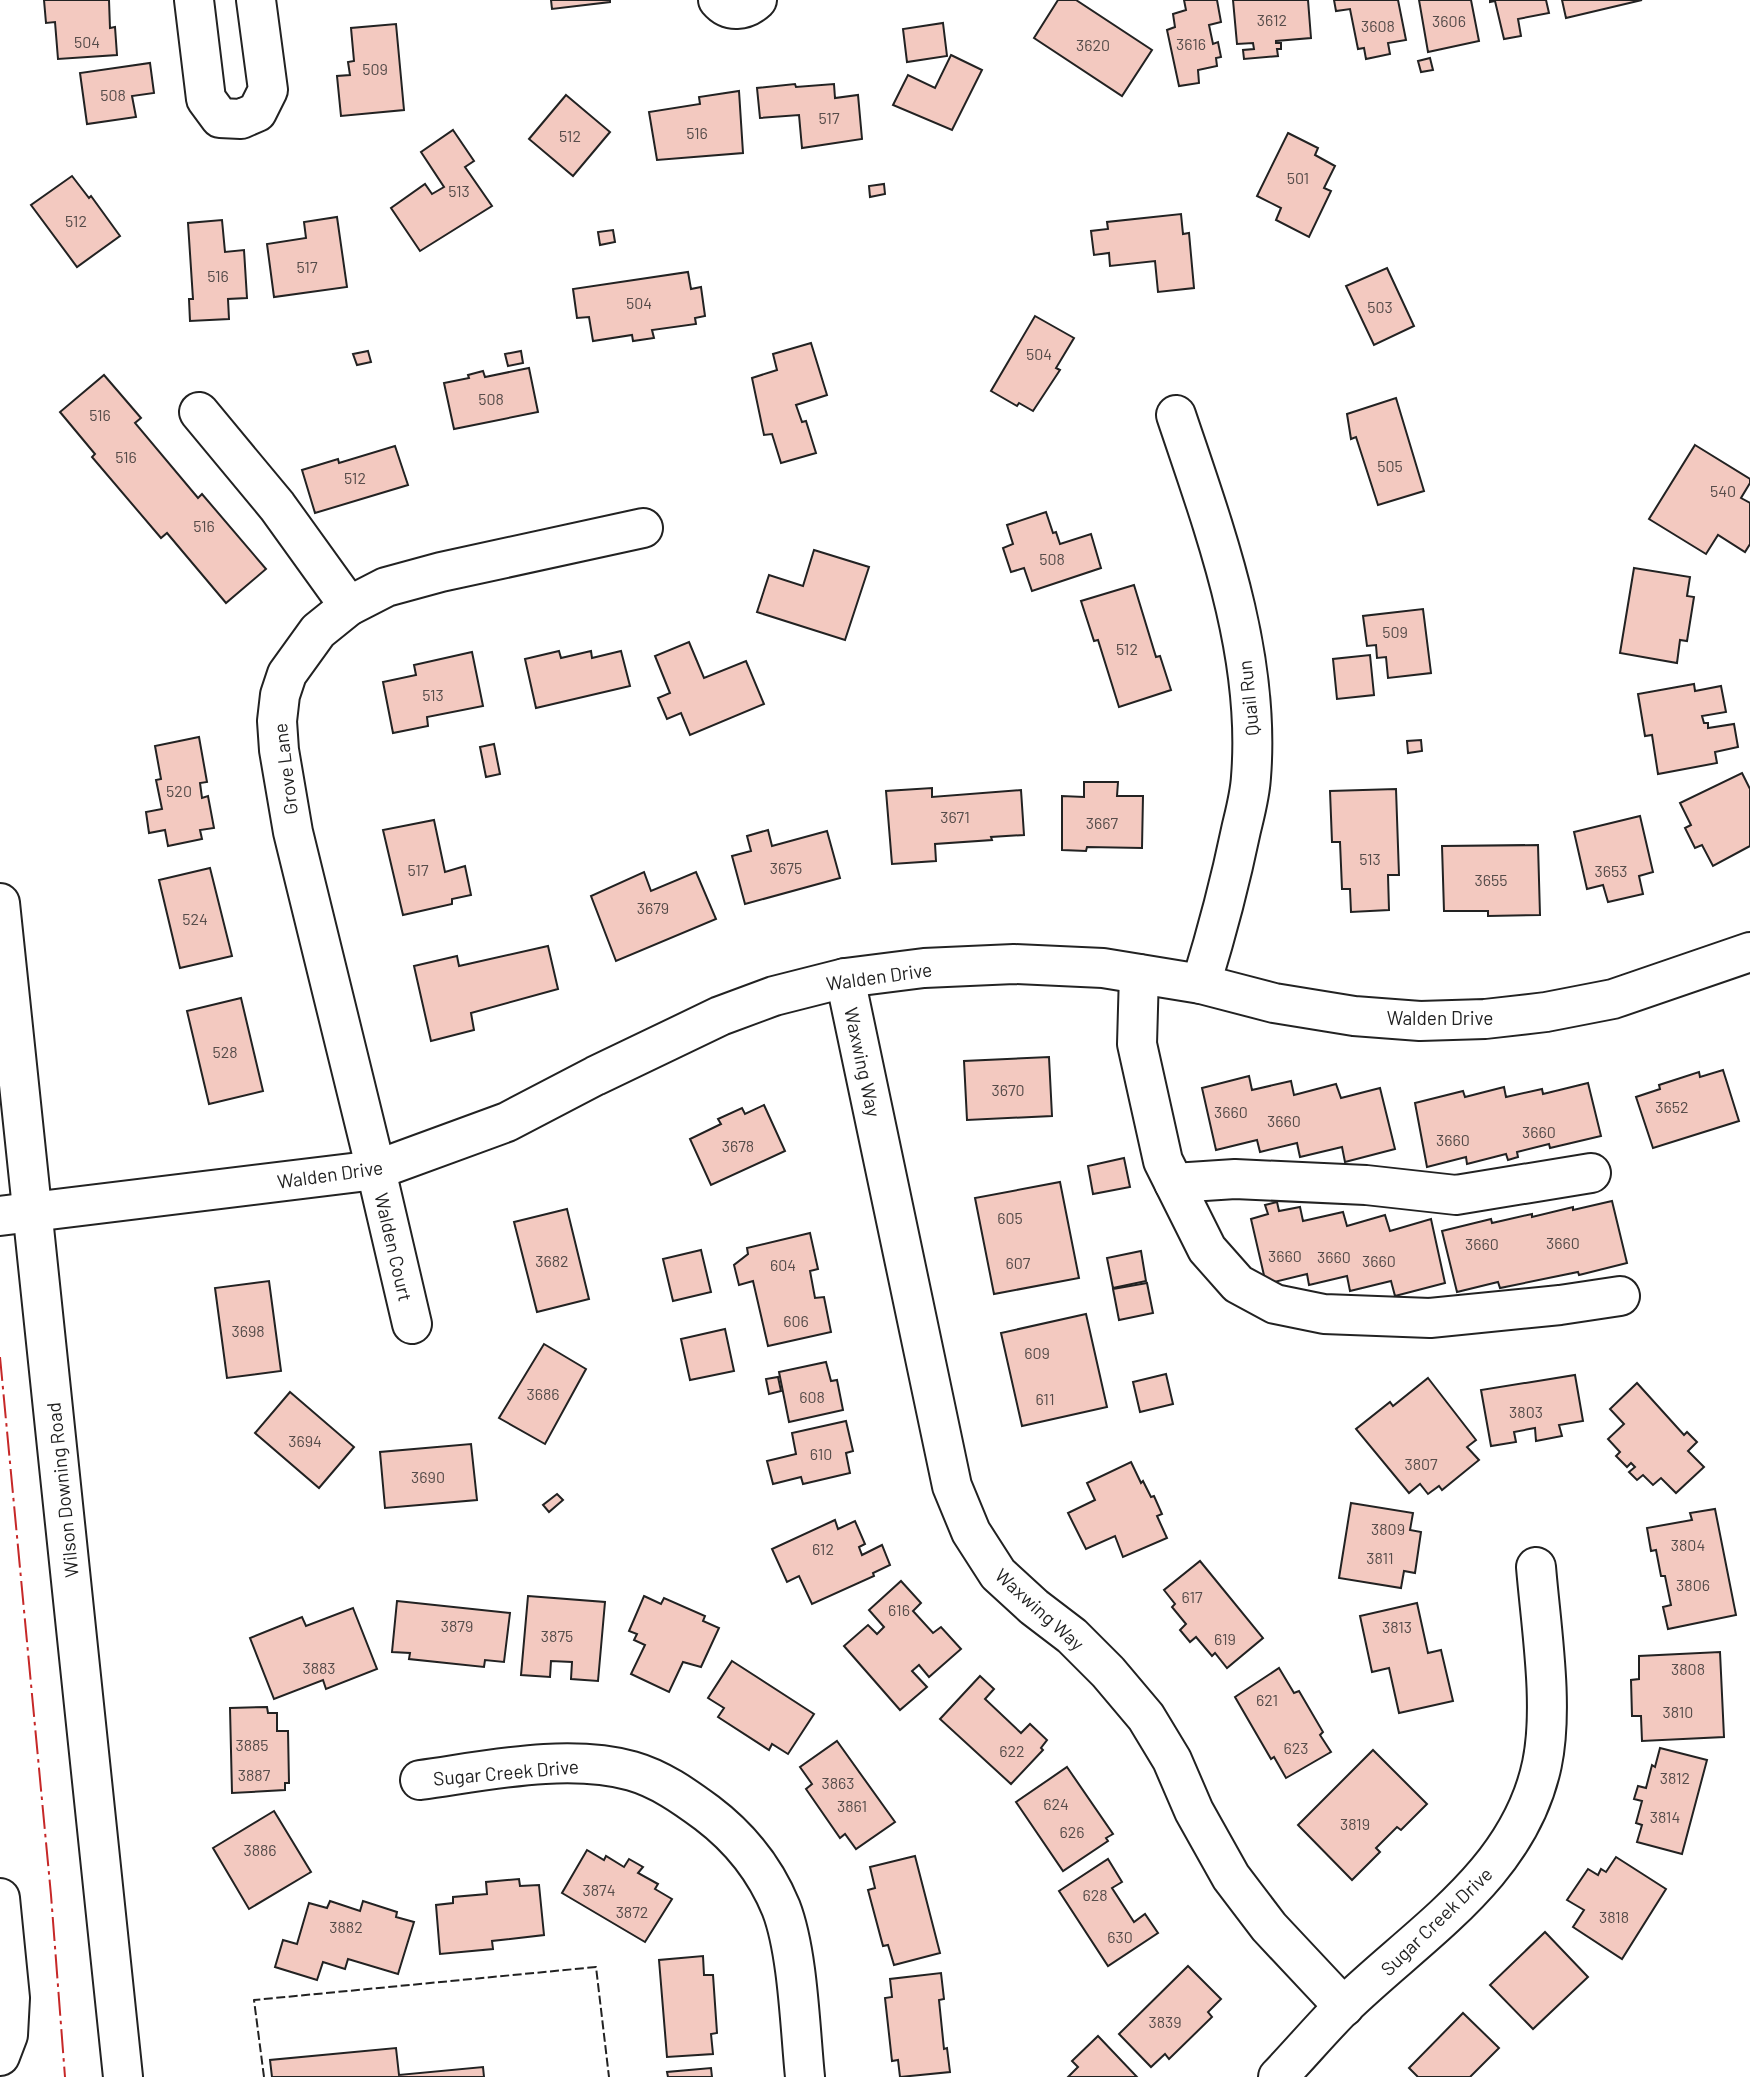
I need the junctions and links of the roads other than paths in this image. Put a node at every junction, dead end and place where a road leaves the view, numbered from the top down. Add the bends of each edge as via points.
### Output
1 (194, 0) edge
2 (256, 0) edge
3 (718, 0) edge
4 (757, 0) edge
5 (199, 412) dead end
6 (1176, 415) dead end
7 (643, 528) dead end
8 (349, 606) junction
9 (0, 903) edge
10 (1750, 952) edge
11 (1139, 974) junction
12 (845, 978) junction
13 (1201, 984) junction
14 (376, 1170) junction
15 (1591, 1173) dead end
16 (1174, 1183) junction
17 (17, 1214) edge
18 (1620, 1296) dead end
19 (412, 1324) dead end
20 (1536, 1567) dead end
21 (420, 1780) dead end
22 (0, 1898) edge
23 (1344, 2007) junction
24 (0, 2056) edge
25 (0, 2072) edge
26 (4, 2077) edge
27 (123, 2077) edge
28 (805, 2077) edge
29 (1278, 2077) edge

1 - 2 street via 206,99 220,118 241,119 257,112 268,90
3 - 4 street via 734,10
5 - 8 street via 277,506
6 - 13 street, Quail Run via 1236,610 1253,728 1251,780 1227,900
7 - 8 street, Grove Lane via 408,581
8 - 14 street, Grove Lane via 318,631 287,674 277,721 293,832
9 - 17 street, Wilson Downing Road
10 - 13 street, Walden Drive via 1613,999 1485,1019 1354,1016 1274,1003
11 - 12 street, Walden Drive via 1014,964
11 - 13 street, Walden Drive
11 - 16 street via 1137,1044 1163,1161
12 - 14 street, Walden Drive via 720,1016 508,1122
12 - 23 street, Waxwing Way via 952,1486 971,1532 998,1574 1072,1636 1146,1717 1230,1877 1269,1927
14 - 17 street, Walden Drive
14 - 19 street, Walden Court
15 - 16 street via 1456,1195 1366,1185 1235,1180
16 - 18 street via 1207,1248 1238,1284 1275,1304 1324,1314 1430,1318
17 - 27 street, Wilson Downing Road
20 - 23 street, Sugar Creek Drive via 1546,1724 1534,1797 1493,1867 1445,1917
21 - 28 street, Sugar Creek Drive via 576,1763 633,1771 680,1793 713,1817 761,1866 782,1910
22 - 24 street via 10,1998 8,2035
23 - 29 street, Sugar Creek Drive
25 - 26 street

